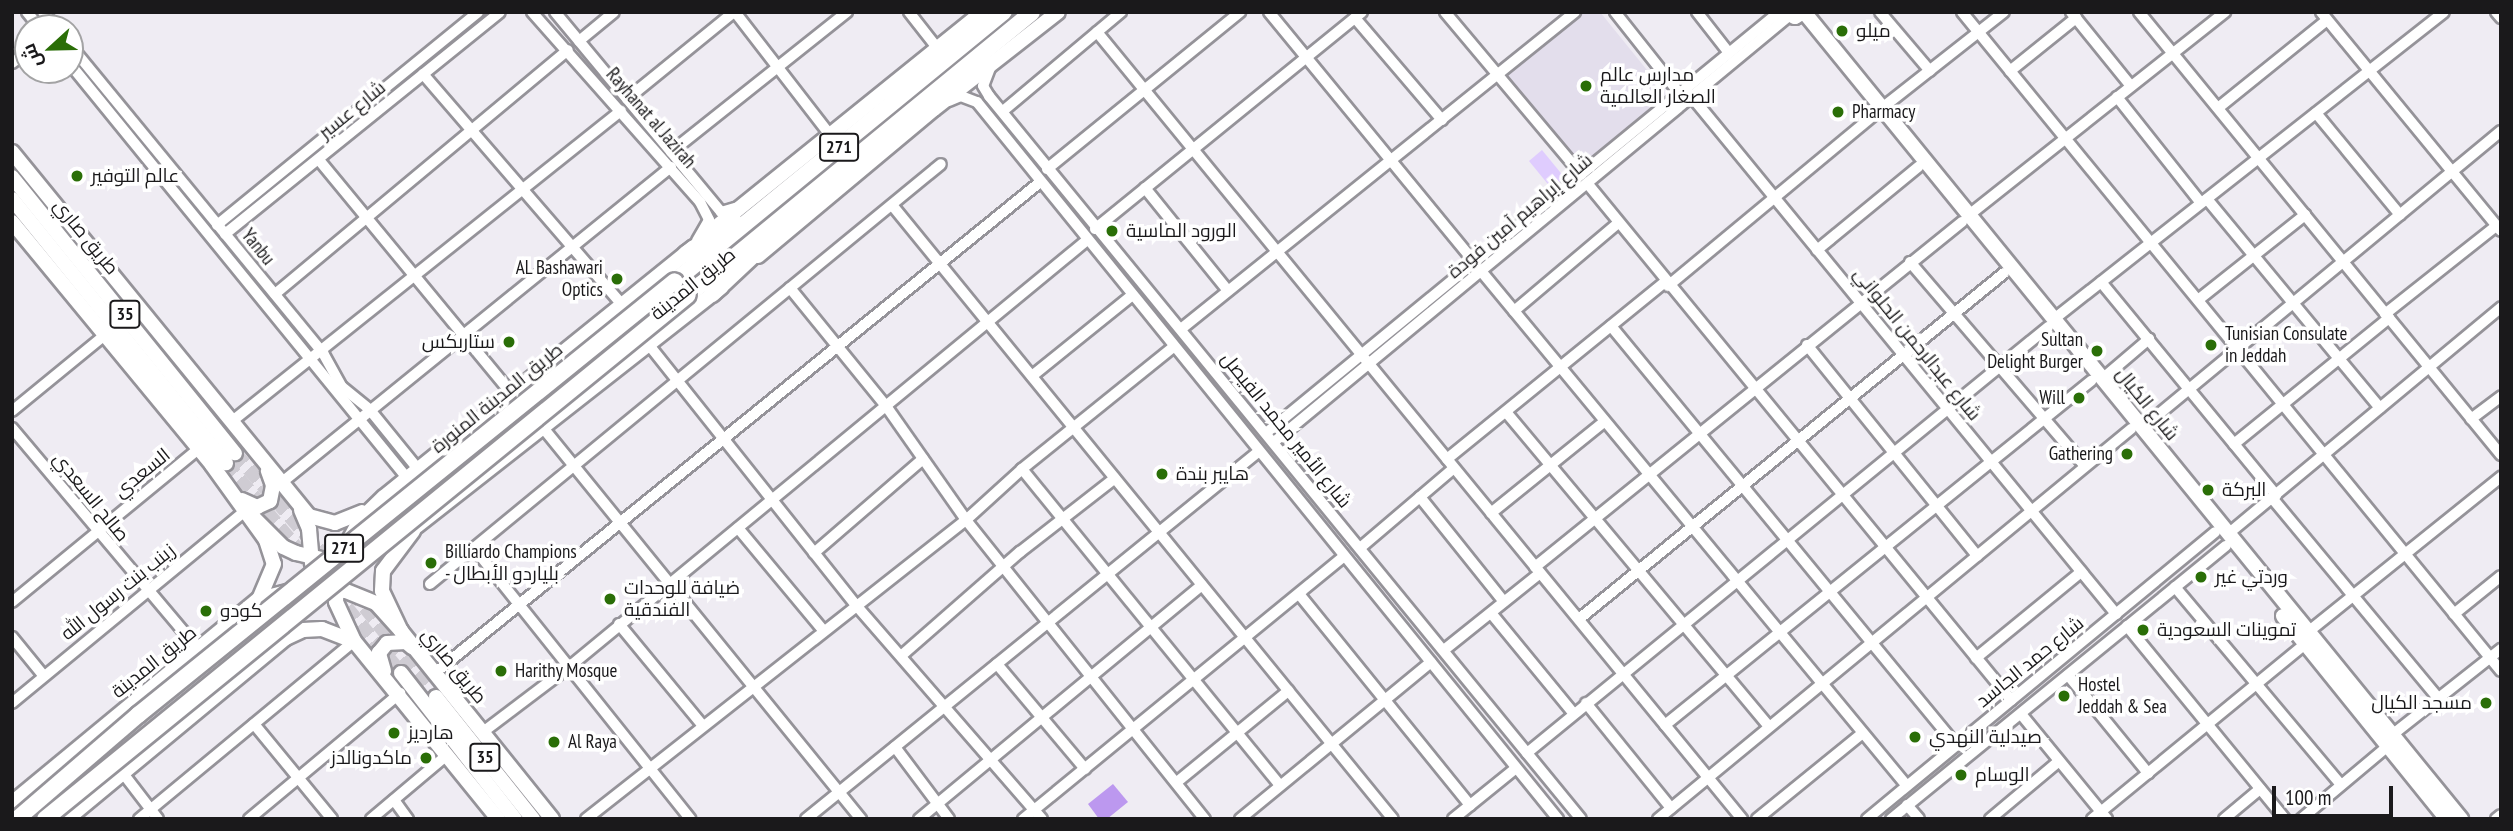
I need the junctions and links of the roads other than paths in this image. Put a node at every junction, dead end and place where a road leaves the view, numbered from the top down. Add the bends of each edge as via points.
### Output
1 (478, 12) edge
2 (500, 12) edge
3 (532, 12) edge
4 (555, 12) edge
5 (614, 12) edge
6 (735, 12) edge
7 (847, 12) edge
8 (909, 12) edge
9 (982, 12) edge
10 (1004, 12) edge
11 (1032, 12) edge
12 (1042, 12) edge
13 (1058, 12) edge
14 (1121, 12) edge
15 (1240, 12) edge
16 (1269, 12) edge
17 (1446, 12) edge
18 (1576, 12) edge
19 (1615, 12) edge
20 (1697, 12) edge
21 (1880, 12) edge
22 (1962, 12) edge
23 (2004, 12) edge
24 (2139, 12) edge
25 (2225, 12) edge
26 (2444, 12) edge
27 (2496, 12) edge
28 (1793, 14) edge
29 (1358, 15) edge
30 (2073, 15) edge
31 (2324, 16) edge
32 (2501, 18) edge
33 (1097, 32) junction
34 (1979, 33) junction
35 (579, 41) junction
36 (938, 49) junction
37 (568, 50) junction
38 (1729, 53) junction
39 (2173, 53) junction
40 (1306, 57) junction
41 (976, 58) junction
42 (995, 60) junction
43 (84, 62) edge
44 (780, 66) junction
45 (1930, 71) junction
46 (2010, 71) junction
47 (2369, 71) junction
48 (424, 74) junction
49 (1498, 75) junction
50 (84, 81) edge
51 (2131, 86) junction
52 (1144, 90) junction
53 (1680, 94) junction
54 (1692, 97) junction
55 (2117, 97) junction
56 (627, 99) junction
57 (995, 102) junction
58 (2218, 108) junction
59 (934, 109) junction
60 (621, 111) junction
61 (984, 111) junction
62 (1003, 111) junction
63 (1879, 111) junction
64 (2316, 113) junction
65 (1442, 120) junction
66 (471, 129) junction
67 (2501, 131) edge
68 (2065, 138) junction
69 (833, 142) junction
70 (869, 145) junction
71 (1193, 149) junction
72 (12, 152) edge
73 (671, 152) junction
74 (2258, 158) junction
75 (319, 160) junction
76 (1391, 161) junction
77 (941, 164) dead end
78 (671, 167) junction
79 (1918, 167) junction
80 (1047, 169) junction
81 (2452, 172) junction
82 (12, 177) edge
83 (1584, 179) junction
84 (1039, 183) junction
85 (522, 188) junction
86 (1145, 188) junction
87 (1773, 196) junction
88 (12, 199) edge
89 (2204, 201) junction
90 (892, 205) junction
91 (738, 207) junction
92 (2305, 215) junction
93 (2399, 215) junction
94 (365, 218) junction
95 (1965, 218) junction
96 (12, 222) edge
97 (1618, 223) junction
98 (218, 225) junction
99 (2499, 228) edge
100 (1095, 229) junction
101 (226, 234) junction
102 (1086, 241) junction
103 (2151, 243) junction
104 (572, 246) junction
105 (1817, 250) junction
106 (1277, 252) junction
107 (687, 254) junction
108 (2254, 255) junction
109 (1910, 261) junction
110 (2343, 262) junction
111 (940, 264) junction
112 (1477, 267) junction
113 (2004, 273) junction
114 (414, 277) junction
115 (2101, 282) junction
116 (1666, 284) junction
117 (790, 288) junction
118 (1228, 291) junction
119 (275, 294) junction
120 (712, 294) junction
121 (1131, 296) junction
122 (2198, 300) junction
123 (2294, 302) junction
124 (1860, 303) junction
125 (623, 306) junction
126 (2501, 307) edge
127 (1514, 311) junction
128 (1955, 313) junction
129 (2387, 316) junction
130 (988, 322) junction
131 (2051, 323) junction
132 (1611, 326) junction
133 (1181, 329) junction
134 (105, 335) junction
135 (464, 337) junction
136 (2149, 339) junction
137 (649, 345) junction
138 (1807, 345) junction
139 (1172, 347) junction
140 (838, 348) junction
141 (2237, 349) junction
142 (323, 353) junction
143 (1903, 355) junction
144 (2340, 358) junction
145 (1365, 359) junction
146 (312, 361) junction
147 (1999, 366) junction
148 (1560, 367) junction
149 (2429, 367) junction
150 (1032, 376) junction
151 (676, 378) junction
152 (2097, 380) junction
153 (1226, 384) junction
154 (1335, 384) junction
155 (2189, 388) junction
156 (1754, 389) junction
157 (512, 394) junction
158 (1212, 395) junction
159 (2501, 396) edge
160 (1850, 399) junction
161 (2283, 404) junction
162 (886, 406) junction
163 (1947, 408) junction
164 (2380, 408) junction
165 (370, 410) junction
166 (12, 411) edge
167 (1506, 412) junction
168 (359, 419) junction
169 (2045, 419) junction
170 (2472, 419) junction
171 (1605, 421) junction
172 (231, 422) junction
173 (1073, 427) junction
174 (12, 428) edge
175 (2136, 428) junction
176 (544, 429) junction
177 (1266, 433) junction
178 (1700, 433) junction
179 (724, 439) junction
180 (245, 440) junction
181 (1274, 442) junction
182 (1797, 442) junction
183 (2234, 444) junction
184 (197, 450) junction
185 (1258, 452) junction
186 (1893, 452) junction
187 (2324, 455) junction
188 (2501, 455) edge
189 (923, 460) junction
190 (226, 462) junction
191 (1991, 462) junction
192 (1451, 464) junction
193 (1550, 465) junction
194 (574, 466) junction
195 (2085, 466) junction
196 (1022, 469) junction
197 (413, 474) junction
198 (1649, 474) junction
199 (2501, 477) edge
200 (1115, 478) junction
201 (281, 483) junction
202 (1743, 486) junction
203 (1841, 495) junction
204 (386, 496) junction
205 (2274, 496) junction
206 (1420, 497) junction
207 (771, 500) junction
208 (1937, 506) junction
209 (246, 510) junction
210 (2031, 511) junction
211 (1491, 513) junction
212 (1595, 518) junction
213 (1063, 519) junction
214 (967, 520) junction
215 (621, 522) junction
216 (1692, 527) junction
217 (738, 528) junction
218 (412, 530) junction
219 (1159, 532) junction
220 (97, 533) junction
221 (2223, 538) junction
222 (1787, 539) junction
223 (474, 548) junction
224 (1360, 548) junction
225 (1885, 548) junction
226 (814, 553) junction
227 (2405, 554) junction
228 (1344, 556) junction
229 (1977, 556) junction
230 (313, 558) junction
231 (339, 562) junction
232 (1007, 567) junction
233 (1538, 570) junction
234 (1639, 571) junction
235 (2081, 572) junction
236 (1108, 574) junction
237 (2501, 576) edge
238 (669, 580) junction
239 (1736, 580) junction
240 (430, 584) dead end
241 (1202, 584) junction
242 (307, 587) junction
243 (2175, 587) junction
244 (146, 591) junction
245 (335, 591) junction
246 (1830, 592) junction
247 (1298, 594) junction
248 (2354, 594) junction
249 (1926, 598) junction
250 (259, 599) junction
251 (1504, 602) junction
252 (12, 603) edge
253 (519, 604) junction
254 (855, 604) junction
255 (1491, 613) junction
256 (2116, 614) junction
257 (2454, 614) junction
258 (1579, 620) junction
259 (1051, 622) junction
260 (1683, 623) junction
261 (230, 624) junction
262 (619, 624) junction
263 (1151, 626) junction
264 (2127, 626) junction
265 (823, 630) junction
266 (401, 631) junction
267 (1780, 632) junction
268 (12, 637) edge
269 (1245, 637) junction
270 (286, 638) junction
271 (2307, 638) junction
272 (354, 641) junction
273 (1872, 642) junction
274 (2501, 649) edge
275 (198, 650) junction
276 (1444, 650) junction
277 (264, 656) junction
278 (901, 656) junction
279 (1976, 658) junction
280 (2490, 658) junction
281 (1431, 663) junction
282 (998, 664) junction
283 (569, 667) junction
284 (432, 668) junction
285 (2501, 671) edge
286 (401, 673) tunnel mouth
287 (1622, 673) junction
288 (43, 675) junction
289 (2068, 675) junction
290 (1092, 676) junction
291 (1726, 676) junction
292 (1194, 679) junction
293 (1822, 684) junction
294 (2257, 684) junction
295 (753, 685) junction
296 (1289, 691) junction
297 (400, 694) junction
298 (1480, 694) junction
299 (436, 697) tunnel mouth
300 (2438, 698) junction
301 (1385, 700) junction
302 (2011, 700) junction
303 (12, 703) edge
304 (1586, 703) junction
305 (1466, 705) junction
306 (942, 707) junction
307 (1573, 713) junction
308 (2021, 714) junction
309 (1042, 718) junction
310 (254, 724) junction
311 (2208, 724) junction
312 (1665, 725) junction
313 (703, 726) junction
314 (1769, 727) junction
315 (1134, 729) junction
316 (483, 732) junction
317 (1237, 732) junction
318 (1863, 733) junction
319 (2390, 740) junction
320 (1331, 743) junction
321 (1956, 745) junction
322 (895, 747) junction
323 (1527, 752) junction
324 (447, 755) junction
325 (992, 761) junction
326 (2059, 761) junction
327 (1516, 768) junction
328 (651, 769) junction
329 (1085, 769) junction
330 (122, 772) junction
331 (2148, 773) junction
332 (298, 778) junction
333 (1708, 778) junction
334 (1177, 782) junction
335 (1280, 785) junction
336 (2342, 785) junction
337 (1907, 786) junction
338 (2260, 789) junction
339 (839, 792) junction
340 (394, 800) junction
341 (12, 803) edge
342 (937, 804) junction
343 (1470, 805) junction
344 (1907, 805) junction
345 (1671, 808) junction
346 (150, 809) junction
347 (1034, 809) junction
348 (2501, 815) edge
349 (2100, 816) edge
350 (17, 819) edge
351 (45, 819) edge
352 (67, 819) edge
353 (139, 819) edge
354 (158, 819) edge
355 (249, 819) edge
356 (332, 819) edge
357 (371, 819) edge
358 (408, 819) edge
359 (498, 819) edge
360 (515, 819) edge
361 (533, 819) edge
362 (552, 819) edge
363 (586, 819) edge
364 (690, 819) edge
365 (806, 819) edge
366 (861, 819) edge
367 (919, 819) edge
368 (949, 819) edge
369 (1023, 819) edge
370 (1042, 819) edge
371 (1205, 819) edge
372 (1240, 819) edge
373 (1393, 819) edge
374 (1453, 819) edge
375 (1558, 819) edge
376 (1581, 819) edge
377 (1658, 819) edge
378 (1742, 819) edge
379 (1757, 819) edge
380 (1867, 819) edge
381 (1891, 819) edge
382 (1919, 819) edge
383 (1990, 819) edge
384 (2224, 819) edge
385 (2285, 819) edge
386 (2301, 819) edge
387 (2447, 819) edge
388 (2461, 819) edge
389 (2496, 819) edge

1 - 98 street, شارع عسير
2 - 48 street, شارع عسير
3 - 37 street, Rayhanat al Jazirah
4 - 35 street, Rayhanat al Jazirah
5 - 35 street
6 - 44 street
6 - 56 street
7 - 44 street
8 - 36 street
9 - 36 main road, طريق المدينة
10 - 69 highway, طريق المدينة المنورة / 271
11 - 41 highway, طريق المدينة المنورة / 271
12 - 41 highway
13 - 42 main road, طريق المدينة
14 - 33 street
15 - 52 street
16 - 40 street
17 - 49 street
18 - 49 street
19 - 53 street
20 - 38 street
21 - 45 street
22 - 34 street
23 - 34 street
24 - 39 street
25 - 39 street
26 - 47 street
27 - 32 street
28 - 38 street, شارع إبراهيم آمين فودة
28 - 54 street, شارع إبراهيم آمين فودة
28 - 63 main road, شارع الكيال
29 - 40 street
29 - 65 street
30 - 46 street
30 - 51 street
31 - 47 street
31 - 58 street
33 - 52 street
33 - 62 street
34 - 45 street
34 - 46 street
35 - 56 street, Rayhanat al Jazirah
36 - 69 main road, طريق المدينة
37 - 60 street, Rayhanat al Jazirah
37 - 66 street
38 - 53 street, شارع إبراهيم آمين فودة
39 - 51 street
39 - 58 street
40 - 71 street
40 - 76 street
41 - 70 highway, طريق المدينة المنورة / 271
42 - 57 street via 983,86
42 - 59 main road, طريق المدينة
43 - 98 street, Yanbu
44 - 69 street
44 - 73 street
45 - 63 street
46 - 68 street
47 - 64 street
47 - 81 street
48 - 66 street
48 - 75 street, شارع عسير
49 - 65 street
49 - 83 street
50 - 146 street, Yanbu
51 - 55 street
52 - 71 street
52 - 80 street
53 - 83 street, شارع إبراهيم آمين فودة
54 - 83 street, شارع إبراهيم آمين فودة
54 - 87 street, شارع عبدالرحمن الحلواني
55 - 68 street
55 - 89 street
56 - 73 street, Rayhanat al Jazirah
57 - 61 street
57 - 62 street, شارع الأمير محمد الفيصل
58 - 74 street
59 - 61 street, شارع الأمير محمد الفيصل via 961,96 977,102
59 - 120 main road, طريق المدينة
60 - 78 street, Rayhanat al Jazirah
60 - 85 street
61 - 84 street, شارع الأمير محمد الفيصل
62 - 80 street, شارع الأمير محمد الفيصل
63 - 79 main road, شارع الكيال
63 - 87 street
63 - 95 main road, شارع الكيال
64 - 74 street
64 - 93 street
65 - 76 street
66 - 85 street
66 - 94 street
67 - 81 street
68 - 95 street
68 - 103 street
69 - 91 main road, طريق المدينة
69 - 107 highway
69 - 350 highway, طريق المدينة المنورة / 271, bridge via 675,281 138,715
70 - 120 highway
70 - 351 highway, طريق المدينة المنورة / 271, bridge
71 - 86 street
71 - 106 street
72 - 172 main road
73 - 91 street, Rayhanat al Jazirah via 721,212
74 - 89 street
74 - 92 street
75 - 94 street
75 - 101 street, شارع عسير
76 - 106 street
76 - 112 street
77 - 90 street
78 - 104 street
78 - 107 street, Rayhanat al Jazirah via 709,220
79 - 95 main road, شارع الكيال
79 - 105 street
80 - 100 street, شارع الأمير محمد الفيصل
81 - 93 street
81 - 99 street
82 - 190 main road, طريق صاري / 35
83 - 97 street
83 - 112 street, شارع إبراهيم آمين فودة
84 - 102 street, شارع الأمير محمد الفيصل
84 - 111 street
85 - 104 street
85 - 114 street
86 - 100 street
86 - 118 street
87 - 105 street, شارع عبدالرحمن الحلواني
87 - 116 street
88 - 190 main road, طريق صاري / 35
89 - 103 street
89 - 108 street
90 - 111 street
90 - 117 street
91 - 107 main road, طريق المدينة
92 - 108 street
92 - 110 street
93 - 110 street
94 - 114 street
94 - 119 street
95 - 109 street
95 - 113 main road, شارع الكيال
95 - 131 main road, شارع الكيال
96 - 134 main road
97 - 116 street
97 - 127 street
98 - 101 street, Yanbu
99 - 129 street
100 - 133 street, شارع الأمير محمد الفيصل
101 - 119 street, Yanbu
102 - 121 street, شارع الأمير محمد الفيصل
102 - 130 street
103 - 115 street
103 - 122 street
104 - 125 street
104 - 135 street
105 - 124 street, شارع عبدالرحمن الحلواني
106 - 118 street
106 - 145 street
107 - 125 main road, طريق المدينة
108 - 122 street
108 - 123 street
109 - 124 street
109 - 128 street
110 - 123 street
110 - 129 street
111 - 130 street
111 - 140 street
112 - 127 street
112 - 145 street, شارع إبراهيم آمين فودة
113 - 128 street
113 - 131 main road, شارع الكيال
114 - 135 street
114 - 142 street
115 - 131 street
115 - 136 street
116 - 132 street
116 - 156 street
117 - 140 street
117 - 151 street
118 - 133 street
119 - 142 street, Yanbu
120 - 137 main road, طريق المدينة
121 - 139 street, شارع الأمير محمد الفيصل
121 - 150 street
122 - 141 street
123 - 141 street
123 - 144 street
124 - 138 street
124 - 143 street, شارع عبدالرحمن الحلواني
125 - 157 main road, طريق المدينة
126 - 149 street
127 - 148 street
128 - 143 street
128 - 147 street
129 - 144 street
129 - 149 street
130 - 150 street
130 - 162 street
131 - 147 street
131 - 152 main road, شارع الكيال
132 - 148 street
132 - 178 street
133 - 153 street, شارع الأمير محمد الفيصل
134 - 166 street
134 - 184 main road
135 - 157 street
135 - 165 street
136 - 152 street
136 - 155 street
137 - 151 street
137 - 176 main road, طريق المدينة
138 - 156 street
138 - 160 street
139 - 158 street, شارع الأمير محمد الفيصل
139 - 173 street
140 - 162 street
140 - 179 street
141 - 155 street
141 - 161 street
142 - 146 street
142 - 165 street, Yanbu via 342,387
143 - 160 street
143 - 163 street, شارع عبدالرحمن الحلواني
144 - 161 street
144 - 164 street
145 - 154 street, شارع إبراهيم آمين فودة
145 - 192 street
146 - 168 street, Yanbu
146 - 172 street
147 - 163 street
147 - 169 street
148 - 167 street
148 - 171 street
149 - 164 street
149 - 170 street
150 - 173 street
151 - 179 street
151 - 194 street
152 - 169 street
152 - 175 main road, شارع الكيال
153 - 158 street
153 - 177 street, شارع الأمير محمد الفيصل
154 - 177 street, شارع إبراهيم آمين فودة
154 - 181 street, شارع إبراهيم آمين فودة
155 - 175 street
155 - 183 street
156 - 178 street
156 - 182 street
157 - 197 main road, طريق المدينة
158 - 185 street, شارع الأمير محمد الفيصل
159 - 170 street
160 - 182 street
160 - 186 street
161 - 183 street
161 - 187 street
162 - 189 street
162 - 207 street
163 - 186 street
163 - 191 street, شارع عبدالرحمن الحلواني
164 - 187 street
165 - 168 street
165 - 197 street, Yanbu
167 - 192 street
167 - 193 street
168 - 197 street, Yanbu
168 - 201 street
169 - 191 street
169 - 195 street
170 - 188 street
171 - 193 street
171 - 198 street
172 - 180 main road
173 - 196 street
173 - 200 street
174 - 220 street, صالح السعدي
175 - 195 street
175 - 221 main road, شارع الكيال
176 - 194 street
176 - 218 main road, طريق المدينة
177 - 181 street, شارع الأمير محمد الفيصل
178 - 198 street
178 - 202 street
179 - 207 street
179 - 215 street
180 - 190 main road via 272,479 270,501 250,506
180 - 201 main road
181 - 224 street, شارع الأمير محمد الفيصل
182 - 202 street
182 - 203 street
183 - 205 street
184 - 190 main road
184 - 220 street, السعدي
185 - 219 street
185 - 228 street, شارع الأمير محمد الفيصل
186 - 203 street
186 - 208 street
187 - 205 street
187 - 227 street
189 - 214 street
189 - 226 street
190 - 209 main road
191 - 208 street
191 - 210 street, شارع عبدالرحمن الحلواني
192 - 206 street
192 - 211 street
193 - 211 street
193 - 212 street
194 - 215 street
194 - 223 street
195 - 210 street
196 - 213 street
196 - 214 street
197 - 204 main road, طريق المدينة
198 - 212 street
198 - 216 street
199 - 227 street
200 - 213 street
200 - 219 street
201 - 204 main road via 309,516 320,521 349,520
201 - 230 main road via 302,512
202 - 216 street
202 - 222 street
203 - 222 street
203 - 225 street
204 - 218 main road via 376,517 376,533
204 - 231 main road, طريق المدينة via 360,520
205 - 221 street
205 - 248 street
206 - 224 street
206 - 251 street
207 - 217 street
207 - 226 street
208 - 225 street
208 - 229 street
209 - 230 main road, طريق المدينة via 283,547
209 - 244 street, زينب بنت رسول الله
209 - 250 main road via 274,564
210 - 229 street
210 - 235 street, شارع عبدالرحمن الحلواني
211 - 233 street
212 - 233 street
212 - 234 street
213 - 232 street
213 - 236 street
214 - 232 street
214 - 254 street
215 - 238 street
215 - 253 street
216 - 234 street
216 - 239 street
217 - 238 street
217 - 265 street
218 - 231 main road, طريق المدينة via 381,554
218 - 266 main road, طريق صاري via 383,570 382,591
219 - 236 street
219 - 241 street
220 - 244 street, صالح السعدي
220 - 252 street, السعدي
221 - 243 street, شارع حمد الجاسد
221 - 256 street, شارع حمد الجاسد
221 - 271 main road, شارع الكيال
222 - 239 street
222 - 246 street
223 - 240 street
223 - 253 street
224 - 276 street, شارع الأمير محمد الفيصل
225 - 246 street
225 - 249 street
226 - 254 street
227 - 248 street
227 - 257 street
228 - 247 street
228 - 281 street, شارع الأمير محمد الفيصل
229 - 249 street
230 - 231 main road, طريق المدينة
230 - 242 main road
231 - 245 main road, طريق المدينة
232 - 259 street
232 - 278 street
233 - 251 street
233 - 258 street
234 - 258 street
234 - 260 street
235 - 256 street, شارع عبدالرحمن الحلواني
235 - 279 street
236 - 259 street
236 - 263 street
237 - 257 street
238 - 262 street
238 - 295 street
239 - 260 street
239 - 267 street
241 - 263 street
241 - 269 street
242 - 245 main road, طريق المدينة
242 - 250 main road, طريق المدينة
242 - 270 main road
243 - 264 street, شارع حمد الجاسد
243 - 294 street
244 - 275 street, صالح السعدي
244 - 288 street, زينب بنت رسول الله
245 - 266 main road, طريق المدينة via 376,603
245 - 272 main road, طريق المدينة via 341,621
246 - 267 street
246 - 273 street
247 - 269 street
247 - 301 street
248 - 271 street
248 - 300 street
249 - 273 street
249 - 279 street
250 - 261 main road, طريق المدينة
251 - 255 street
253 - 283 street
253 - 284 street
254 - 265 street
254 - 278 street
255 - 276 street
255 - 307 street
256 - 302 street, شارع حمد الجاسد
257 - 280 street
258 - 287 street
259 - 282 street
259 - 290 street
260 - 287 street
260 - 291 street
261 - 275 main road, طريق المدينة
261 - 277 main road via 276,615 279,631
262 - 283 street
262 - 313 street
263 - 290 street
263 - 292 street
264 - 289 street, شارع حمد الجاسد
264 - 311 street
265 - 295 street
266 - 284 main road, طريق صاري
267 - 291 street
267 - 293 street
268 - 288 street
269 - 292 street
269 - 296 street
270 - 272 main road via 303,629 322,629
270 - 277 main road
271 - 294 street
271 - 319 main road, شارع الكيال
272 - 297 main road
272 - 310 street
273 - 293 street
273 - 321 street
274 - 280 street
275 - 341 main road, طريق المدينة
276 - 298 street, شارع الأمير محمد الفيصل
277 - 330 main road
278 - 306 street
279 - 302 street
280 - 285 street
280 - 300 street
281 - 301 street
281 - 305 street, شارع الأمير محمد الفيصل
282 - 306 street
282 - 309 street
283 - 316 street
283 - 328 street
284 - 297 main road via 406,642 387,642 380,665
284 - 316 main road, طريق صاري
286 - 360 main road, 35
287 - 304 street
287 - 312 street
288 - 303 street, زينب بنت رسول الله
289 - 308 street, شارع حمد الجاسد
289 - 331 street
290 - 309 street
290 - 315 street
291 - 312 street
291 - 314 street
292 - 315 street
292 - 317 street
293 - 314 street
293 - 318 street
294 - 311 street
294 - 336 street
295 - 313 street
295 - 339 street
296 - 317 street
296 - 320 street
297 - 324 main road
297 - 332 street
298 - 305 street
298 - 323 street, شارع الأمير محمد الفيصل
299 - 361 main road, طريق صاري / 35
300 - 319 street
301 - 320 street
301 - 343 street
302 - 321 street, شارع حمد الجاسد
304 - 307 street
304 - 345 street
305 - 327 street, شارع الأمير محمد الفيصل
306 - 322 street
306 - 325 street
307 - 323 street
308 - 326 street
308 - 344 street, شارع حمد الجاسد
309 - 325 street
309 - 329 street
310 - 332 street
310 - 346 street
311 - 331 street
311 - 338 street
312 - 333 street
313 - 328 street
314 - 333 street
315 - 329 street
315 - 334 street
316 - 362 main road, طريق صاري
317 - 334 street
317 - 335 street
318 - 337 street
318 - 379 street
319 - 336 street
319 - 387 main road, شارع الكيال
319 - 388 main road, شارع الكيال
320 - 335 street
320 - 373 street
321 - 337 street, شارع حمد الجاسد
322 - 339 street
322 - 342 street
323 - 376 street, شارع الأمير محمد الفيصل
324 - 340 street
324 - 359 main road
325 - 342 street
325 - 347 street
326 - 349 street
326 - 383 street
327 - 343 street
327 - 375 street, شارع الأمير محمد الفيصل
328 - 363 street
328 - 364 street
329 - 347 street
330 - 346 street
330 - 352 main road
331 - 349 street
332 - 355 street
332 - 356 street
333 - 345 street
333 - 378 street
334 - 371 street
335 - 372 street
336 - 386 street
337 - 380 street, شارع حمد الجاسد
338 - 384 street
338 - 385 street
339 - 365 street
339 - 366 street
340 - 357 street
340 - 358 street
342 - 367 street
342 - 368 street
343 - 374 street
344 - 381 street, شارع حمد الجاسد
344 - 382 street
345 - 377 street
346 - 353 street
346 - 354 street
347 - 369 street
347 - 370 street
348 - 389 street

